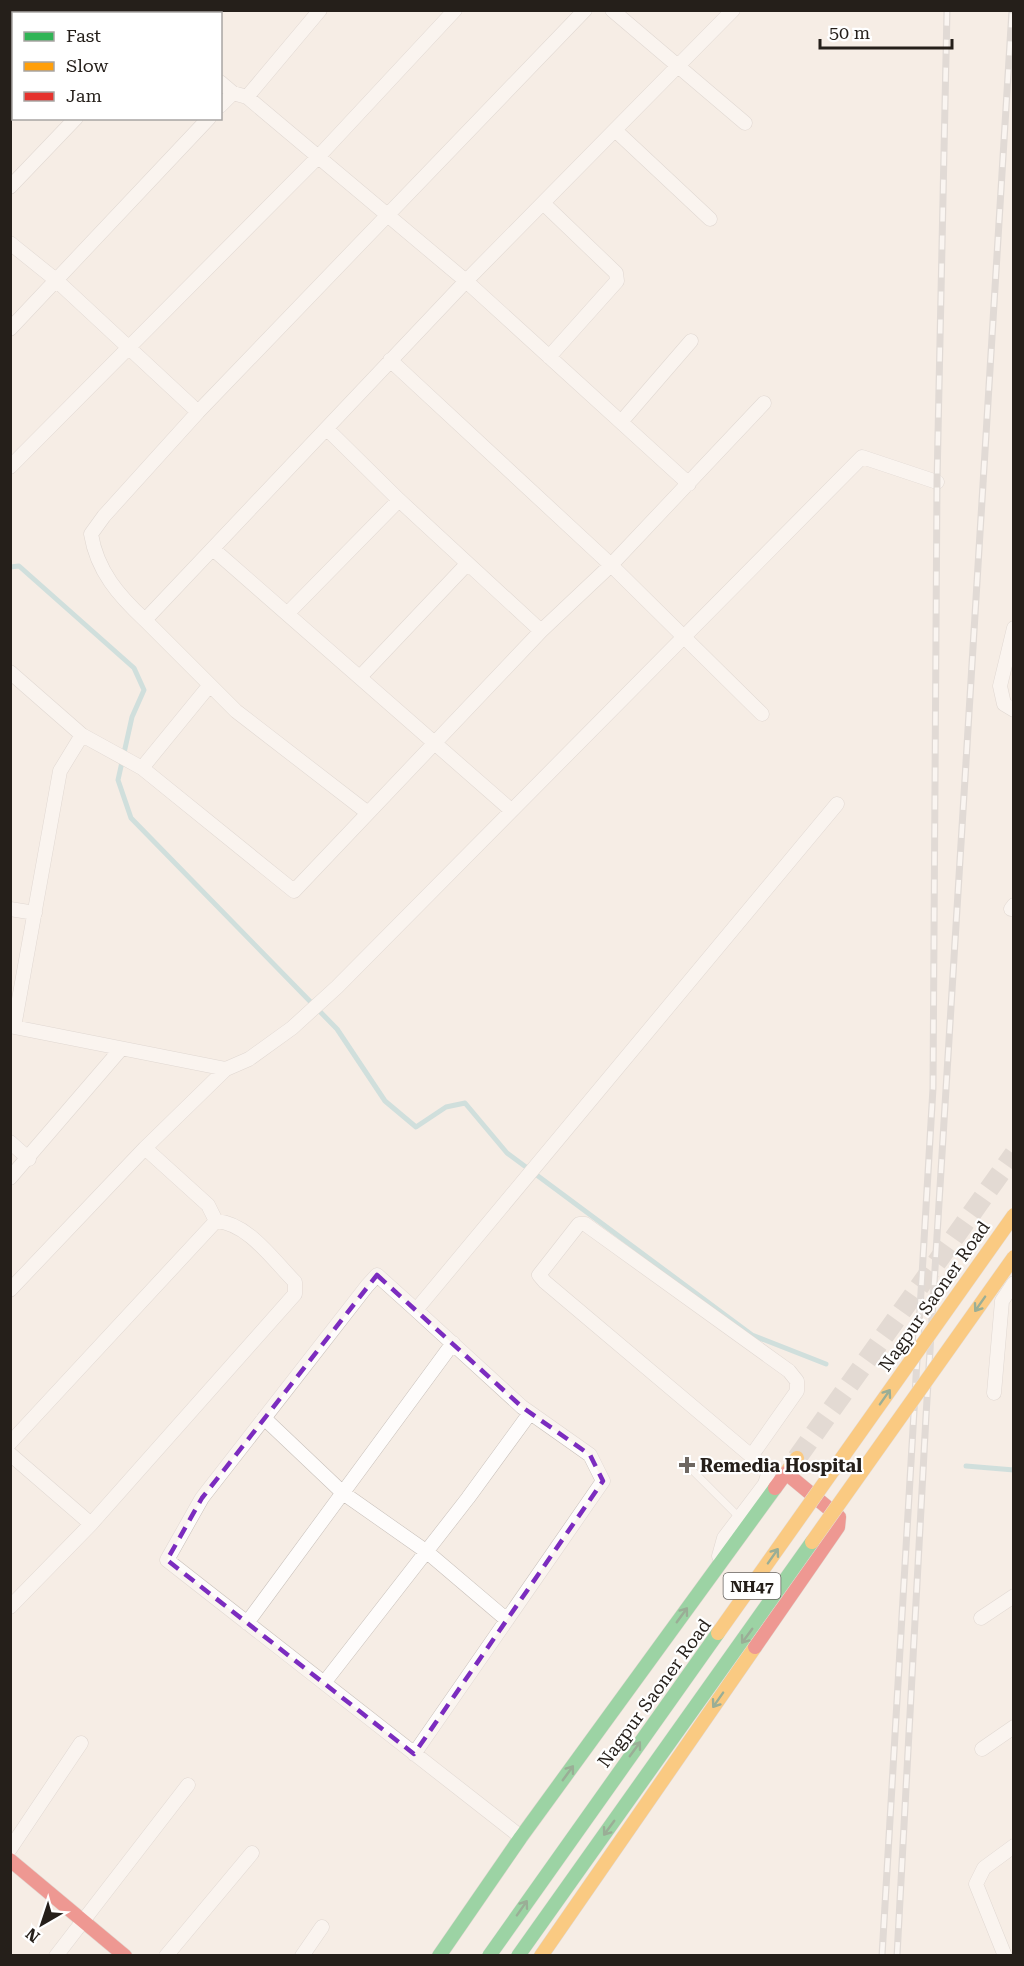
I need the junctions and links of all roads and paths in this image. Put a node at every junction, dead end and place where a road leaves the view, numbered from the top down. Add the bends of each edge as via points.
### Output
1 (320, 10) edge
2 (455, 10) edge
3 (585, 10) edge
4 (612, 10) edge
5 (733, 10) edge
6 (678, 66) junction
7 (222, 84) edge
8 (233, 93) junction
9 (247, 97) junction
10 (222, 104) edge
11 (73, 120) edge
12 (207, 120) edge
13 (745, 123) dead end
14 (615, 130) junction
15 (319, 156) junction
16 (10, 187) edge
17 (543, 202) junction
18 (388, 214) junction
19 (710, 219) dead end
20 (10, 243) edge
21 (56, 280) junction
22 (466, 281) junction
23 (10, 329) edge
24 (691, 341) dead end
25 (128, 347) junction
26 (549, 357) junction
27 (390, 360) junction
28 (764, 403) dead end
29 (198, 412) junction
30 (621, 422) junction
31 (327, 429) junction
32 (10, 467) edge
33 (937, 482) dead end
34 (688, 484) junction
35 (399, 501) junction
36 (213, 549) junction
37 (467, 564) junction
38 (611, 565) junction
39 (287, 614) junction
40 (145, 620) junction
41 (1014, 627) edge
42 (541, 631) junction
43 (684, 637) junction
44 (10, 672) edge
45 (360, 677) junction
46 (209, 686) junction
47 (1014, 710) edge
48 (762, 714) dead end
49 (82, 735) junction
50 (436, 742) junction
51 (142, 768) junction
52 (837, 804) dead end
53 (511, 810) junction
54 (368, 813) junction
55 (10, 909) edge
56 (35, 913) junction
57 (12, 1028) edge
58 (121, 1049) junction
59 (226, 1069) junction
60 (10, 1142) edge
61 (145, 1148) junction
62 (29, 1159) junction
63 (10, 1178) edge
64 (1014, 1215) edge
65 (216, 1221) junction
66 (1014, 1257) edge
67 (1014, 1283) edge
68 (10, 1290) edge
69 (416, 1310) junction
70 (453, 1343) junction
71 (994, 1393) dead end
72 (530, 1413) junction
73 (264, 1418) junction
74 (10, 1443) edge
75 (10, 1454) edge
76 (752, 1455) junction
77 (797, 1458) tunnel mouth
78 (687, 1465) dead end
79 (786, 1473) junction
80 (343, 1493) junction
81 (740, 1517) junction
82 (91, 1524) junction
83 (427, 1552) junction
84 (716, 1570) junction
85 (1014, 1596) edge
86 (10, 1607) edge
87 (981, 1617) dead end
88 (507, 1620) junction
89 (247, 1623) junction
90 (324, 1683) junction
91 (1014, 1727) edge
92 (81, 1743) dead end
93 (982, 1749) dead end
94 (414, 1754) junction
95 (188, 1785) dead end
96 (521, 1837) junction
97 (1014, 1846) edge
98 (10, 1849) edge
99 (252, 1853) dead end
100 (10, 1860) edge
101 (83, 1922) junction
102 (322, 1927) dead end
103 (57, 1956) edge
104 (125, 1956) edge
105 (166, 1956) edge
106 (302, 1956) edge
107 (439, 1956) edge
108 (489, 1956) edge
109 (518, 1956) edge
110 (541, 1956) edge
111 (1005, 1956) edge

1 - 9 street
2 - 15 street
3 - 18 street
4 - 6 street
5 - 6 street
6 - 13 street
6 - 14 street
7 - 8 street
8 - 9 street
8 - 10 street
9 - 15 street
11 - 16 street
12 - 21 street
14 - 17 street
14 - 19 street
15 - 18 street
15 - 25 street
17 - 22 street
17 - 26 street via 616,273 616,281
18 - 22 street
18 - 29 street
20 - 21 street
21 - 23 street
21 - 25 street
22 - 26 street
22 - 27 street
24 - 30 street
25 - 29 street
25 - 32 street
26 - 30 street
27 - 31 street
27 - 38 street
28 - 34 street
29 - 40 street via 91,534 94,553 117,594
30 - 34 street
31 - 35 street
31 - 36 street
33 - 43 street via 862,457
34 - 38 street
35 - 37 street
35 - 39 street
36 - 39 street
36 - 40 street
37 - 42 street
37 - 45 street
38 - 42 street
38 - 43 street
39 - 45 street
40 - 46 street
41 - 47 street via 1000,686 1004,704
42 - 50 street
43 - 48 street
43 - 53 street
44 - 49 street
45 - 50 street
46 - 51 street
46 - 54 street
49 - 51 street
49 - 56 street via 60,771
50 - 53 street
50 - 54 street
51 - 54 street via 294,891
52 - 69 street
53 - 59 street via 292,1028 249,1059
55 - 56 street
56 - 57 street
57 - 58 street
58 - 59 street
58 - 62 street
59 - 61 street
60 - 62 street
61 - 65 street via 208,1205
61 - 68 street
62 - 63 street
108 -> 64 main road, Nagpur Saoner Road / NH47, bridge
65 - 74 street
65 - 82 street via 239,1227 295,1281 294,1294
66 -> 109 main road, NH47, bridge
67 - 71 street via 1002,1301
69 - 70 street
69 - 73 street via 377,1275
70 - 72 street
70 - 80 street
72 - 83 street
72 - 88 street via 590,1455 603,1481
73 - 80 street
73 - 89 street via 202,1497 167,1560
75 - 82 street
76 - 76 street via 539,1275 579,1224 585,1224 760,1350 797,1381 797,1391
76 - 81 street via 769,1471 769,1476
77 - 79 main road
78 - 81 lane
79 - 84 main road
79 -> 110 main road via 838,1517 838,1527
80 - 83 street
80 - 89 street
81 - 84 street via 724,1538
82 - 86 street
83 - 88 street
83 - 90 street
96 -> 84 main road
85 - 87 street
88 - 94 street
89 - 90 street
90 - 94 street
91 - 93 street
92 - 98 street
94 - 96 street
95 - 101 street
96 - 107 main road
97 - 111 street via 984,1868 976,1884
99 - 105 street
100 - 101 main road
101 - 103 street
101 - 104 main road
102 - 106 street

